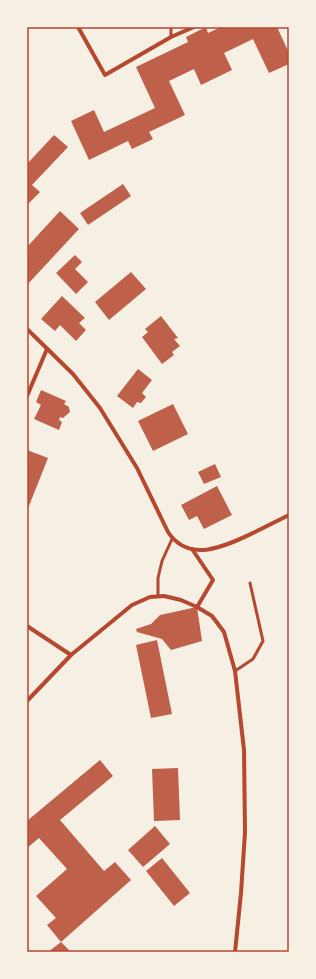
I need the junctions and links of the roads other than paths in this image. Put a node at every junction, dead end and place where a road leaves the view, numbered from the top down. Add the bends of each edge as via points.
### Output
1 (78, 27) edge
2 (171, 27) edge
3 (194, 27) edge
4 (171, 37) junction
5 (27, 329) edge
6 (47, 349) junction
7 (27, 396) edge
8 (289, 515) edge
9 (172, 539) junction
10 (192, 550) junction
11 (250, 583) dead end
12 (158, 596) junction
13 (197, 607) junction
14 (27, 626) edge
15 (71, 655) junction
16 (235, 671) junction
17 (27, 701) edge
18 (235, 952) edge

1 - 4 street via 105,75
2 - 4 lane
3 - 4 street
5 - 6 street
6 - 7 street
6 - 9 street via 73,374 100,408 137,468
8 - 10 street via 232,543 216,548
9 - 10 street
9 - 12 lane via 162,561 158,578
10 - 13 street via 213,580
11 - 16 lane via 263,641 253,659
12 - 13 street via 181,600
12 - 15 street via 132,605
13 - 16 street via 212,616 224,632
14 - 15 street
15 - 17 street
16 - 18 street via 244,750 245,832 242,893

